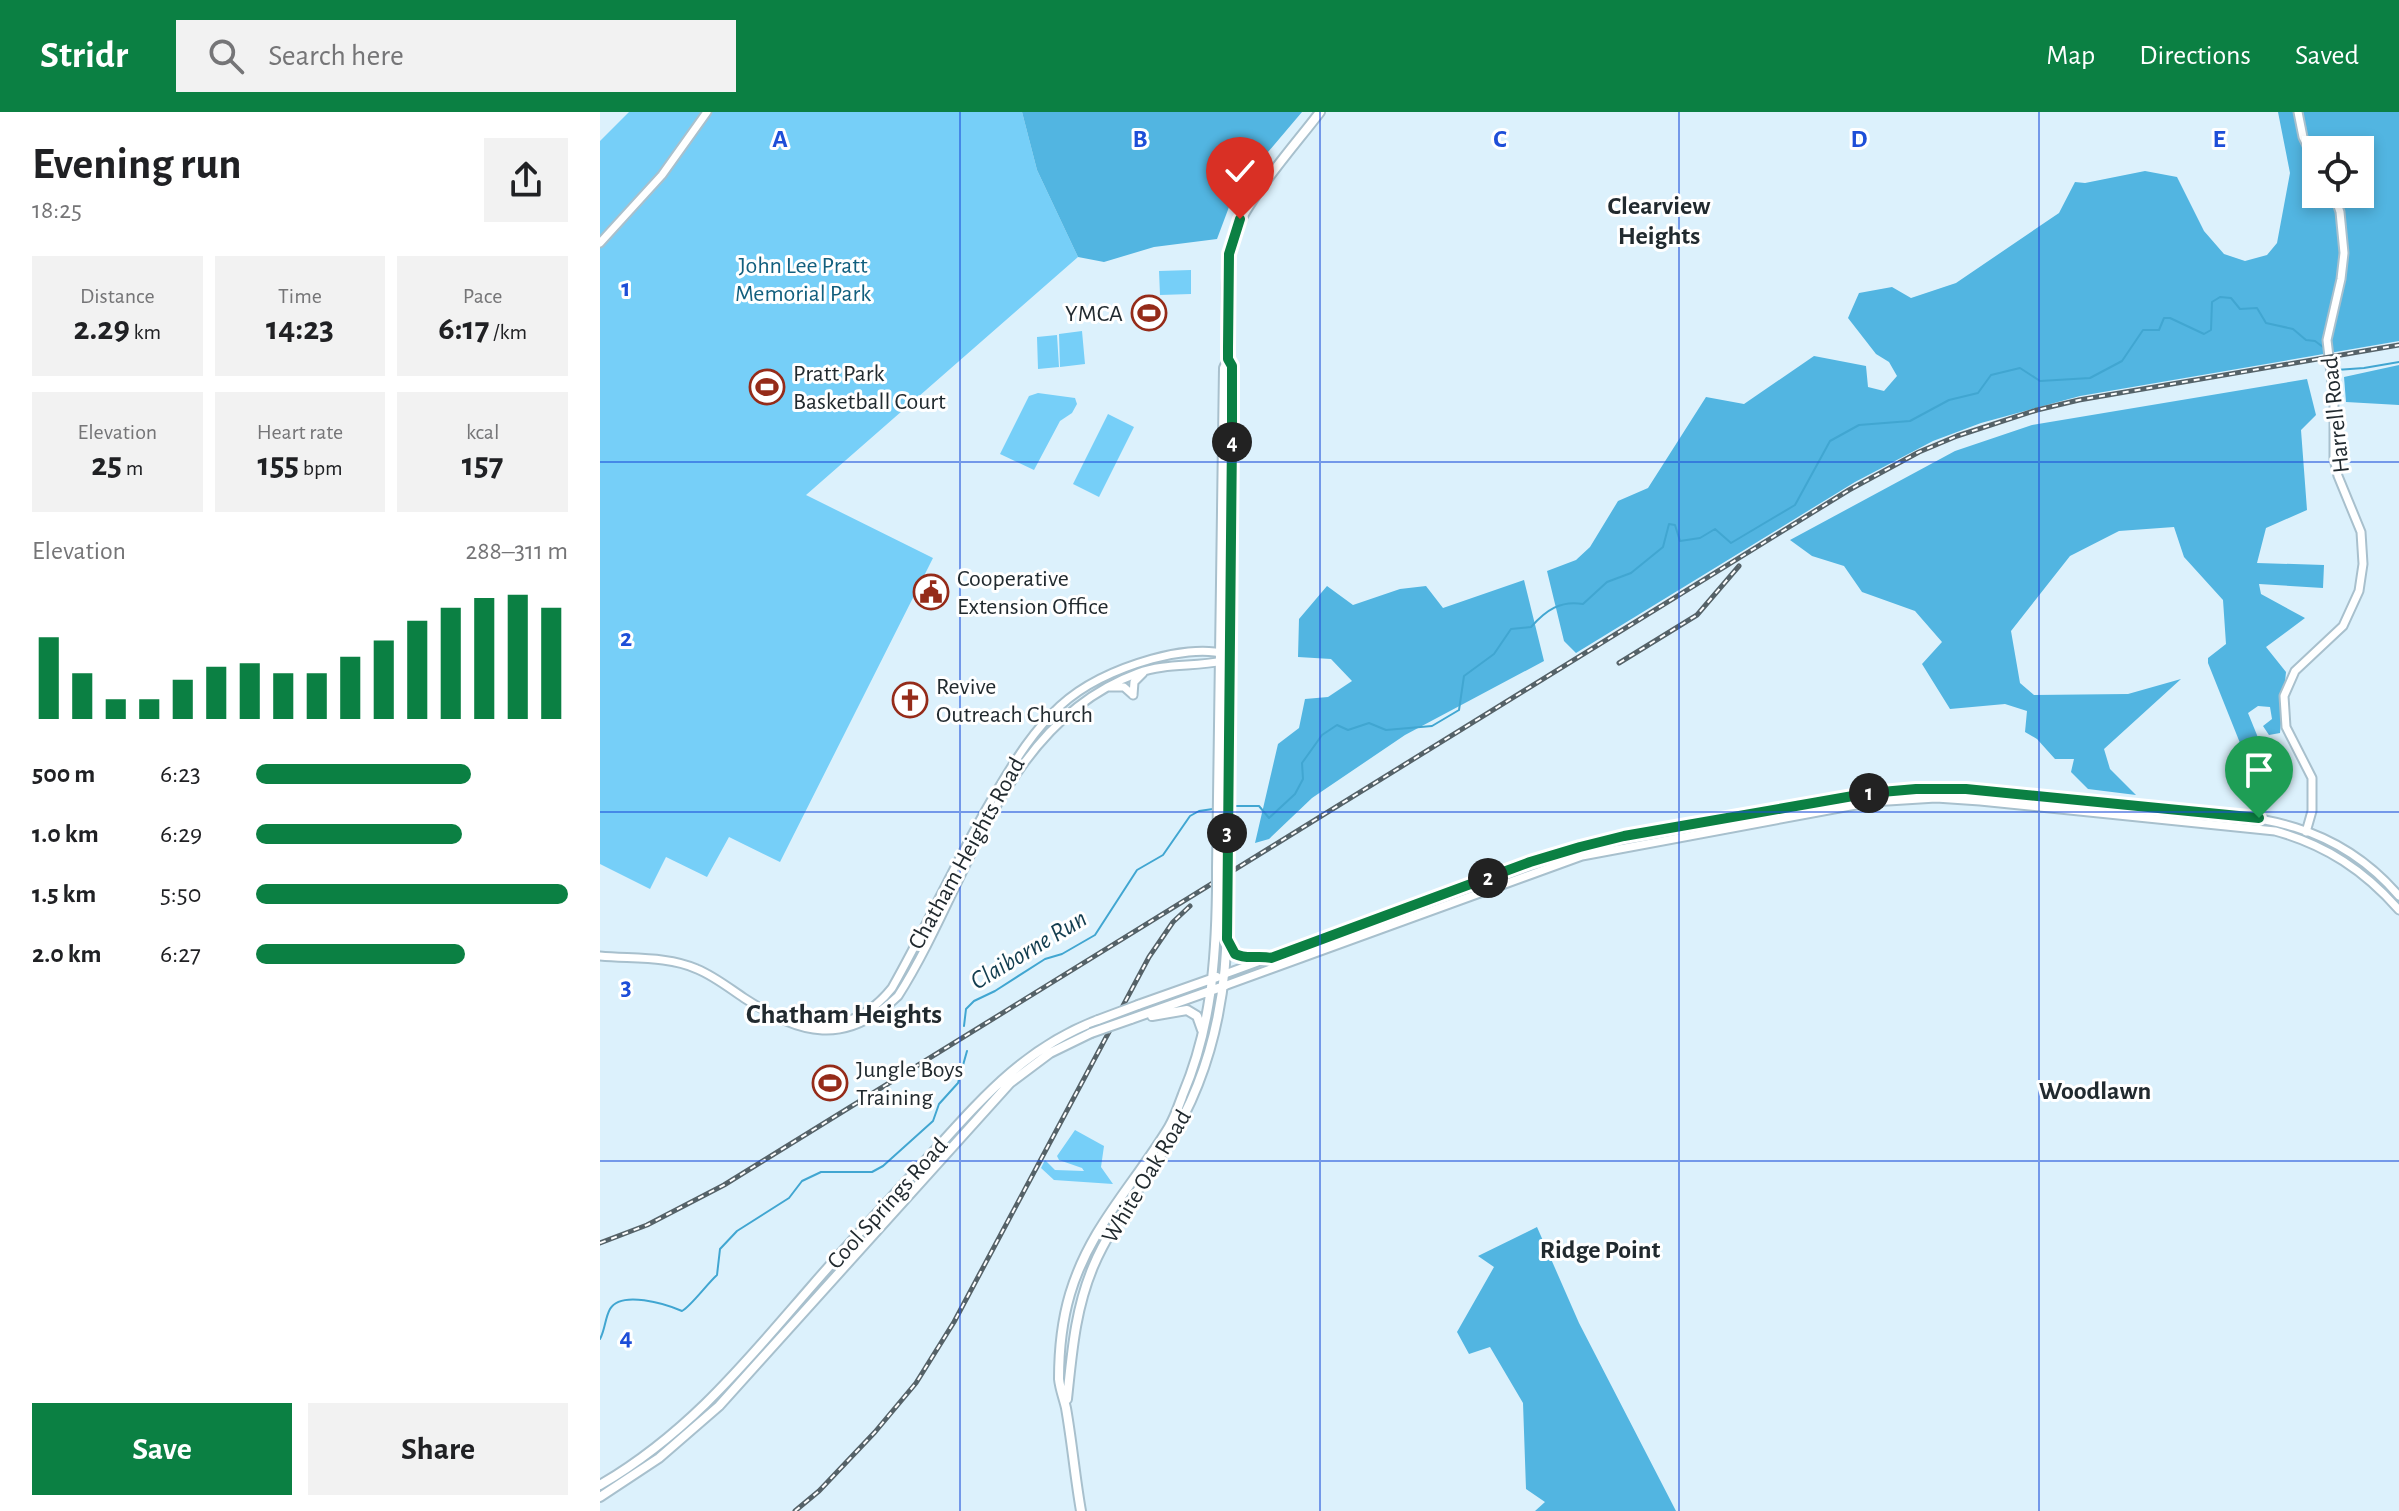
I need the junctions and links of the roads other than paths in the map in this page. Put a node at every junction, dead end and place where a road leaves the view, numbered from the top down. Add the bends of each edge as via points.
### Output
1 (707, 112) edge
2 (1320, 112) edge
3 (2298, 112) edge
4 (2304, 136) edge
5 (2337, 208) edge
6 (600, 243) edge
7 (1228, 359) junction
8 (1230, 656) junction
9 (1219, 657) junction
10 (1147, 669) junction
11 (1107, 687) junction
12 (2304, 835) junction
13 (2399, 896) edge
14 (2399, 910) edge
15 (1227, 939) junction
16 (600, 956) edge
17 (1271, 958) junction
18 (1225, 974) junction
19 (1213, 978) junction
20 (1224, 986) junction
21 (1211, 990) junction
22 (1133, 1019) junction
23 (810, 1028) junction
24 (1203, 1036) junction
25 (892, 1204) junction
26 (1066, 1408) junction
27 (619, 1480) junction
28 (600, 1485) edge
29 (600, 1497) edge
30 (1081, 1511) edge

1 - 6 main road via 654,184
2 - 7 main road via 1235,230 1229,254
3 - 4 main road
5 - 12 main road, Harrell Road via 2343,266 2327,340 2336,469 2358,522 2363,564 2359,591 2343,626 2295,671 2284,696 2286,727 2312,778 2312,811
7 - 8 main road, White Oak Road
7 - 9 main road, White Oak Road
8 - 9 main road, Chatham Heights Road
8 - 15 main road, White Oak Road, bridge
9 - 10 main road, Chatham Heights Road
9 - 19 main road, White Oak Road, bridge
9 - 23 main road, Chatham Heights Road via 1161,656 1104,678 1061,705 1012,765 979,820 892,988 860,1015
10 - 11 main road, Chatham Heights Road
10 - 11 main road via 1134,682 1133,695 1124,687
11 - 23 main road, Chatham Heights Road via 1059,720 1025,761 898,996 884,1011 856,1026 818,1032
12 - 13 main road via 2350,851
12 - 14 main road via 2358,870
12 - 17 main road via 2259,818 2010,793 1889,790 1580,847
12 - 20 main road via 1980,801 1872,802 1582,856
15 - 17 main road via 1242,958
15 - 18 main road, White Oak Road
16 - 23 main road, Chatham Heights Road via 687,965 782,1020
17 - 18 main road
18 - 19 main road, Cool Springs Road
18 - 20 main road, White Oak Road
19 - 21 main road, White Oak Road
19 - 25 main road, Cool Springs Road, bridge via 1049,1043 1009,1072
20 - 21 main road, Cool Springs Road
20 - 26 main road, White Oak Road via 1191,1103 1101,1249 1086,1283 1073,1337
21 - 22 main road, Cool Springs Road
21 - 24 main road, White Oak Road
22 - 24 main road via 1187,1010 1200,1021
22 - 25 main road, Cool Springs Road, bridge via 1050,1053 1010,1083
24 - 26 main road, White Oak Road via 1172,1123 1109,1211 1076,1278 1062,1335 1059,1382
25 - 27 main road, Cool Springs Road via 680,1441
26 - 30 main road, White Oak Road
27 - 28 main road, Cool Springs Road
27 - 29 main road, Cool Springs Road

